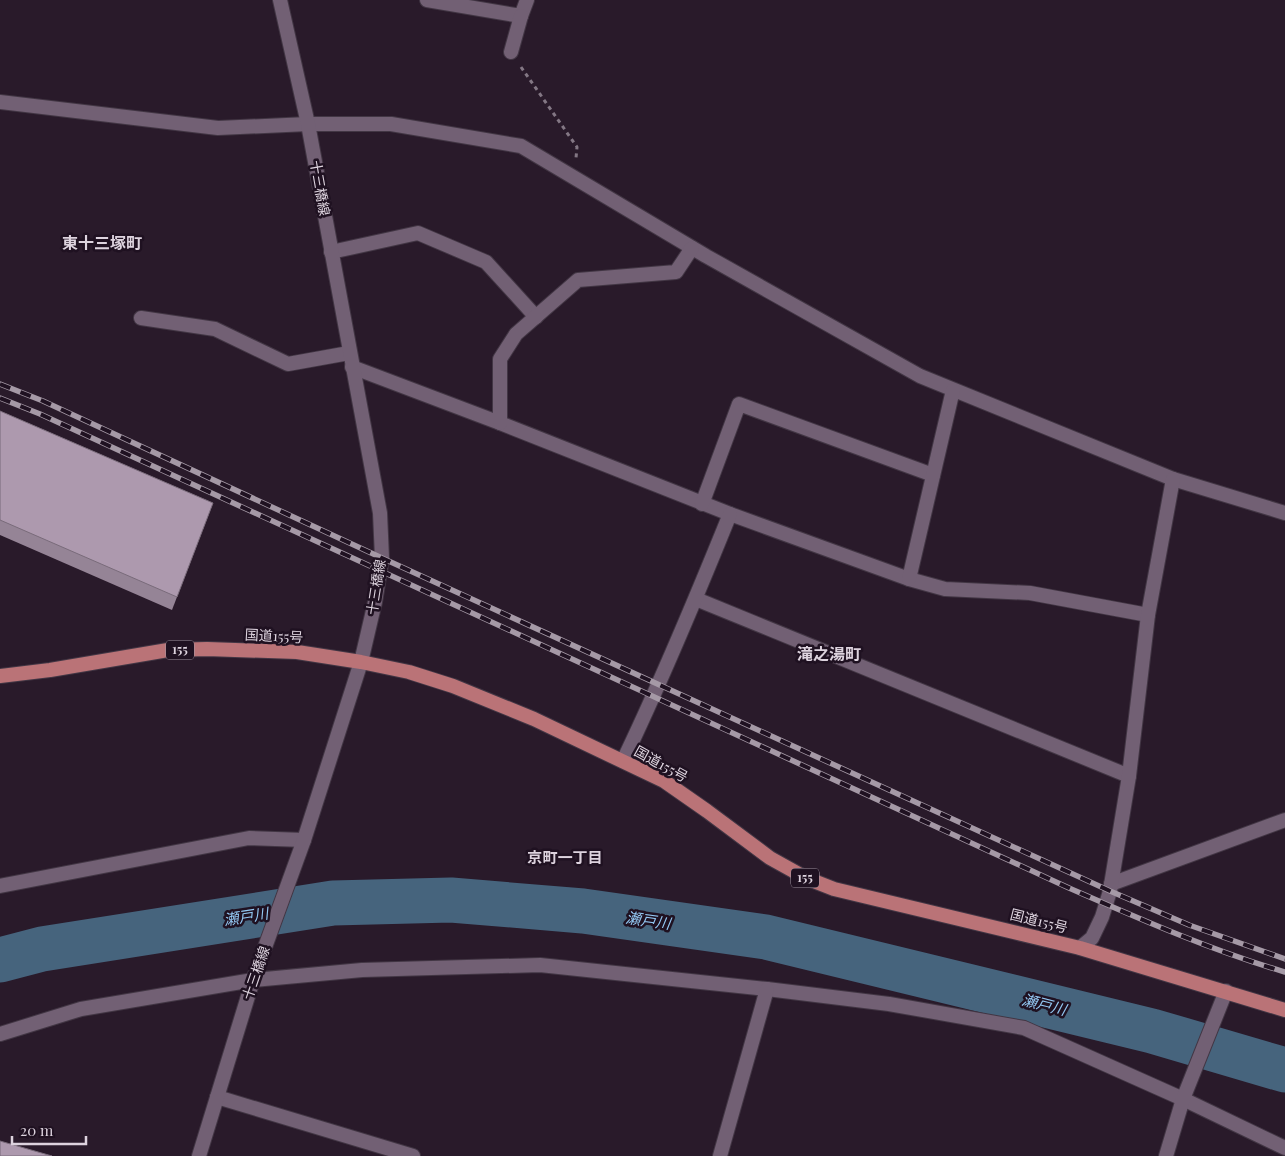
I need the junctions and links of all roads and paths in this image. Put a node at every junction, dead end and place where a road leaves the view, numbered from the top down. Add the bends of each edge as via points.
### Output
1 (280, 0) edge
2 (428, 0) edge
3 (527, 0) edge
4 (521, 16) junction
5 (511, 52) joint
6 (0, 102) edge
7 (308, 124) junction
8 (575, 178) junction
9 (692, 248) junction
10 (331, 252) junction
11 (536, 317) junction
12 (141, 318) dead end
13 (349, 353) junction
14 (352, 367) junction
15 (953, 390) junction
16 (500, 423) junction
17 (933, 475) junction
18 (1173, 479) junction
19 (702, 504) junction
20 (1285, 513) edge
21 (730, 514) junction
22 (909, 579) junction
23 (696, 599) junction
24 (1148, 615) junction
25 (361, 662) junction
26 (0, 676) edge
27 (624, 761) junction
28 (1130, 776) junction
29 (1285, 820) edge
30 (304, 840) junction
31 (1111, 884) junction
32 (0, 886) edge
33 (1080, 948) junction
34 (253, 980) junction
35 (767, 989) junction
36 (1226, 991) junction
37 (1285, 1010) edge
38 (0, 1034) edge
39 (217, 1097) junction
40 (1183, 1099) junction
41 (1285, 1148) edge
42 (199, 1156) edge
43 (412, 1156) edge
44 (720, 1156) edge
45 (1166, 1156) edge

1 - 7 street, 十三橋線
2 - 4 street
3 - 4 street
4 - 5 street
5 - 8 path via 577,147
6 - 7 street via 218,128
7 - 8 street via 391,124 521,146
7 - 10 street, 十三橋線
8 - 9 street
9 - 11 street via 676,272 578,280
9 - 15 street via 920,376
10 - 11 street via 418,233 486,262
10 - 13 street, 十三橋線
11 - 16 street via 516,334 500,359
12 - 13 street via 214,329 288,364
13 - 14 street, 十三橋線
14 - 16 street
14 - 25 street, 十三橋線 via 380,513 382,558
15 - 17 street
15 - 18 street
16 - 19 street
17 - 19 street via 739,404
17 - 22 street
18 - 20 street
18 - 24 street
19 - 21 street
21 - 22 street
21 - 23 street
22 - 24 street via 945,589 1030,593
23 - 27 street
23 - 28 street
24 - 28 street
25 - 26 highway, 国道155号 / 155 via 298,652 178,650
25 - 27 highway, 国道155号 / 155 via 409,672 452,686 534,719
25 - 30 street, 十三橋線
27 - 33 highway, 国道155号 / 155 via 664,781 770,858 806,878 862,897
28 - 31 street
29 - 31 street
30 - 32 street via 249,838
30 - 34 street, 十三橋線
31 - 33 street via 1092,938
33 - 36 highway, 国道155号 / 155
34 - 35 street via 362,970 540,965
34 - 38 street via 81,1009
34 - 39 street, 十三橋線
35 - 40 street via 890,1004 1024,1028
35 - 44 street
36 - 37 highway, 国道155号 / 155
36 - 40 street
39 - 42 street, 十三橋線
39 - 43 street
40 - 41 street
40 - 45 street

